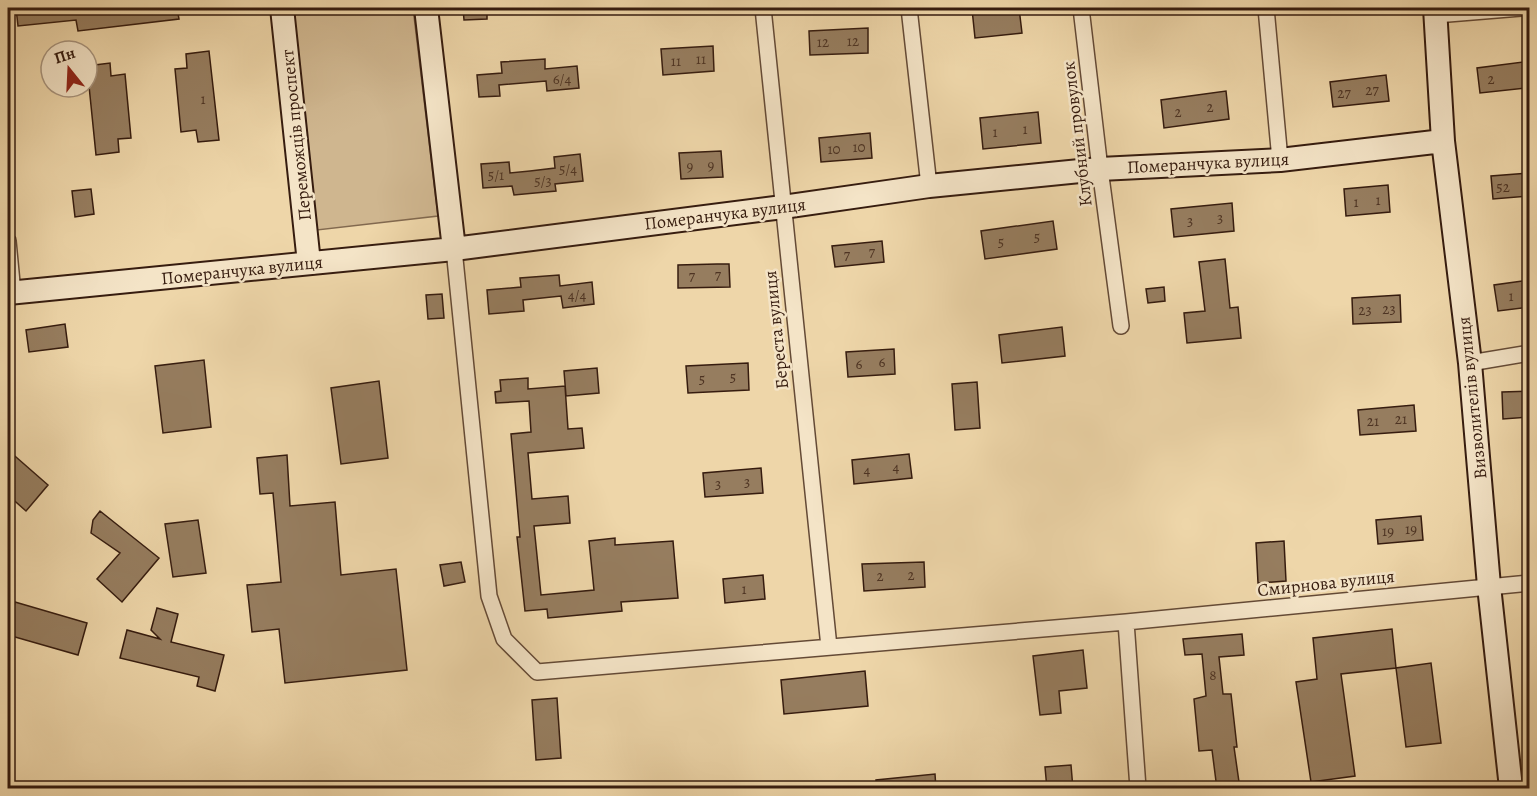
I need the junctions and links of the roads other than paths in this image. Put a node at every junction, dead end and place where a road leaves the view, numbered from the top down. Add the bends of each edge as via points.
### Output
1 (282, 8) edge
2 (426, 8) edge
3 (763, 8) edge
4 (909, 8) edge
5 (1081, 8) edge
6 (1266, 8) edge
7 (1521, 8) edge
8 (1435, 11) edge
9 (1443, 141) junction
10 (1280, 160) junction
11 (1100, 169) junction
12 (929, 186) junction
13 (783, 207) junction
14 (8, 242) edge
15 (454, 249) junction
16 (309, 263) junction
17 (10, 293) edge
18 (1122, 326) dead end
19 (1530, 353) edge
20 (1470, 363) junction
21 (1530, 583) edge
22 (1489, 586) junction
23 (1126, 622) junction
24 (829, 647) junction
25 (1138, 789) edge
26 (1511, 789) edge

1 - 16 street, Переможців проспект
2 - 15 street
3 - 13 street, Береста вулиця
4 - 12 street
5 - 11 street, Клубний провулок
6 - 10 street
7 - 8 street
8 - 9 street, Визволителів вулиця
9 - 10 street, Померанчука вулиця
9 - 20 street, Визволителів вулиця
10 - 11 street, Померанчука вулиця
11 - 12 street, Померанчука вулиця
11 - 18 street, Клубний провулок
12 - 13 street, Померанчука вулиця
13 - 15 street, Померанчука вулиця
13 - 24 street, Береста вулиця
14 - 17 street
15 - 16 street, Померанчука вулиця
15 - 24 street, Смирнова вулиця via 489,596 504,639 537,672
16 - 17 street, Померанчука вулиця
19 - 20 street
20 - 22 street, Визволителів вулиця
21 - 22 street, Смирнова вулиця
22 - 23 street, Смирнова вулиця
22 - 26 street, Визволителів вулиця
23 - 24 street, Смирнова вулиця
23 - 25 street

